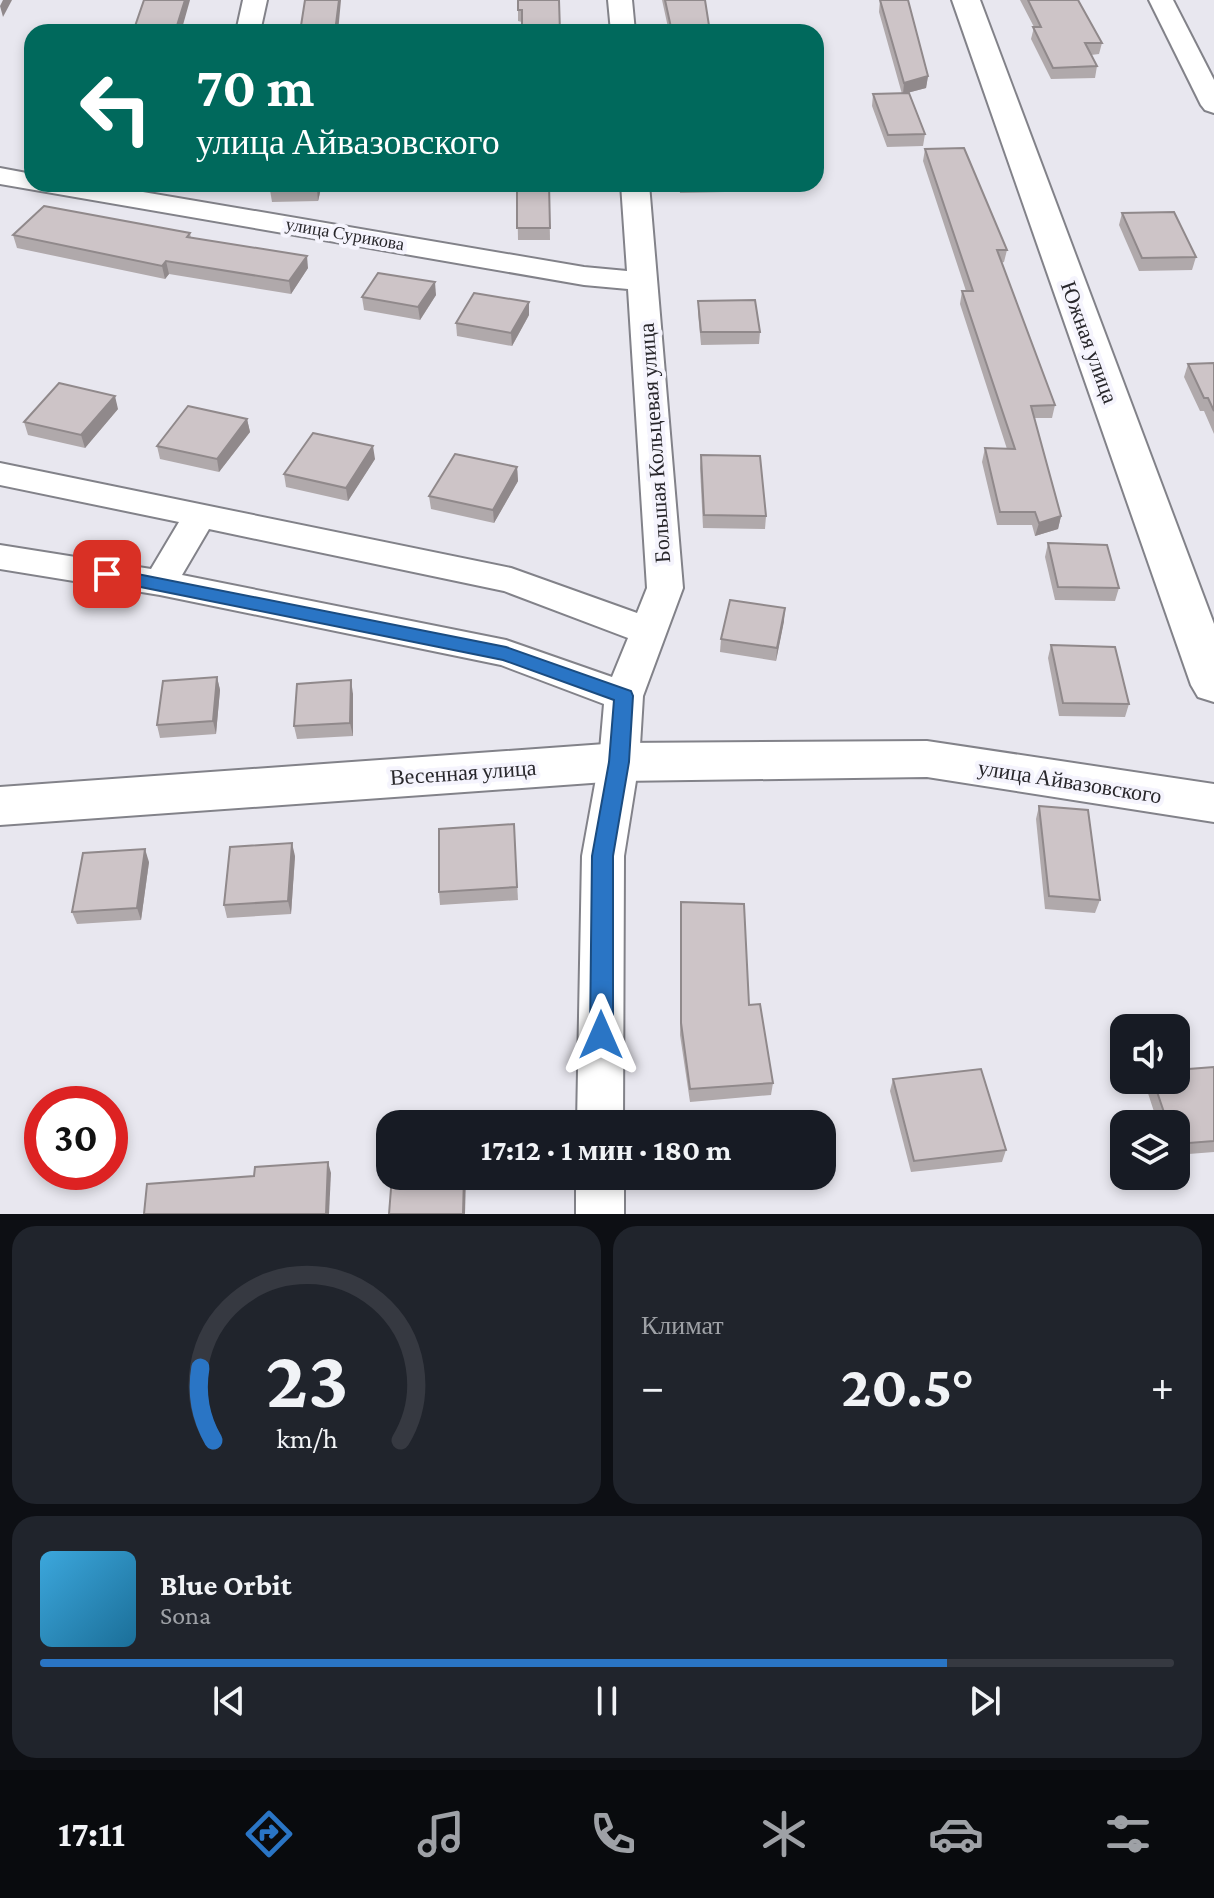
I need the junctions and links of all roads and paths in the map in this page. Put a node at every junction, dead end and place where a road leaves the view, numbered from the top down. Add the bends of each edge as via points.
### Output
1 (255, 0) edge
2 (620, 0) edge
3 (966, 0) edge
4 (1161, 0) edge
5 (250, 24) edge
6 (622, 24) edge
7 (1214, 105) edge
8 (0, 176) edge
9 (24, 180) edge
10 (148, 192) edge
11 (636, 192) edge
12 (210, 197) edge
13 (642, 281) junction
14 (0, 474) edge
15 (200, 516) junction
16 (0, 557) edge
17 (160, 583) junction
18 (647, 631) junction
19 (1214, 685) edge
20 (624, 696) junction
21 (927, 759) joint
22 (619, 762) junction
23 (1214, 803) edge
24 (0, 806) edge
25 (600, 1110) edge
26 (600, 1190) edge
27 (600, 1214) edge

1 - 5 street
2 - 6 street
3 - 19 street, Южная улица
4 - 7 street
8 - 9 street
10 - 12 street, улица Сурикова
11 - 13 street, Большая Кольцевая улица
12 - 13 street, улица Сурикова via 584,276
13 - 18 street, Большая Кольцевая улица via 665,588
14 - 15 street
15 - 17 street
15 - 18 street via 511,580
16 - 17 street
17 - 20 street via 506,653
18 - 20 street, Большая Кольцевая улица
20 - 22 street, Большая Кольцевая улица
21 - 22 street, Весенная улица
21 - 23 street, улица Айвазовского
22 - 24 street, Весенная улица
22 - 25 street, Большая Кольцевая улица via 603,856
26 - 27 street

